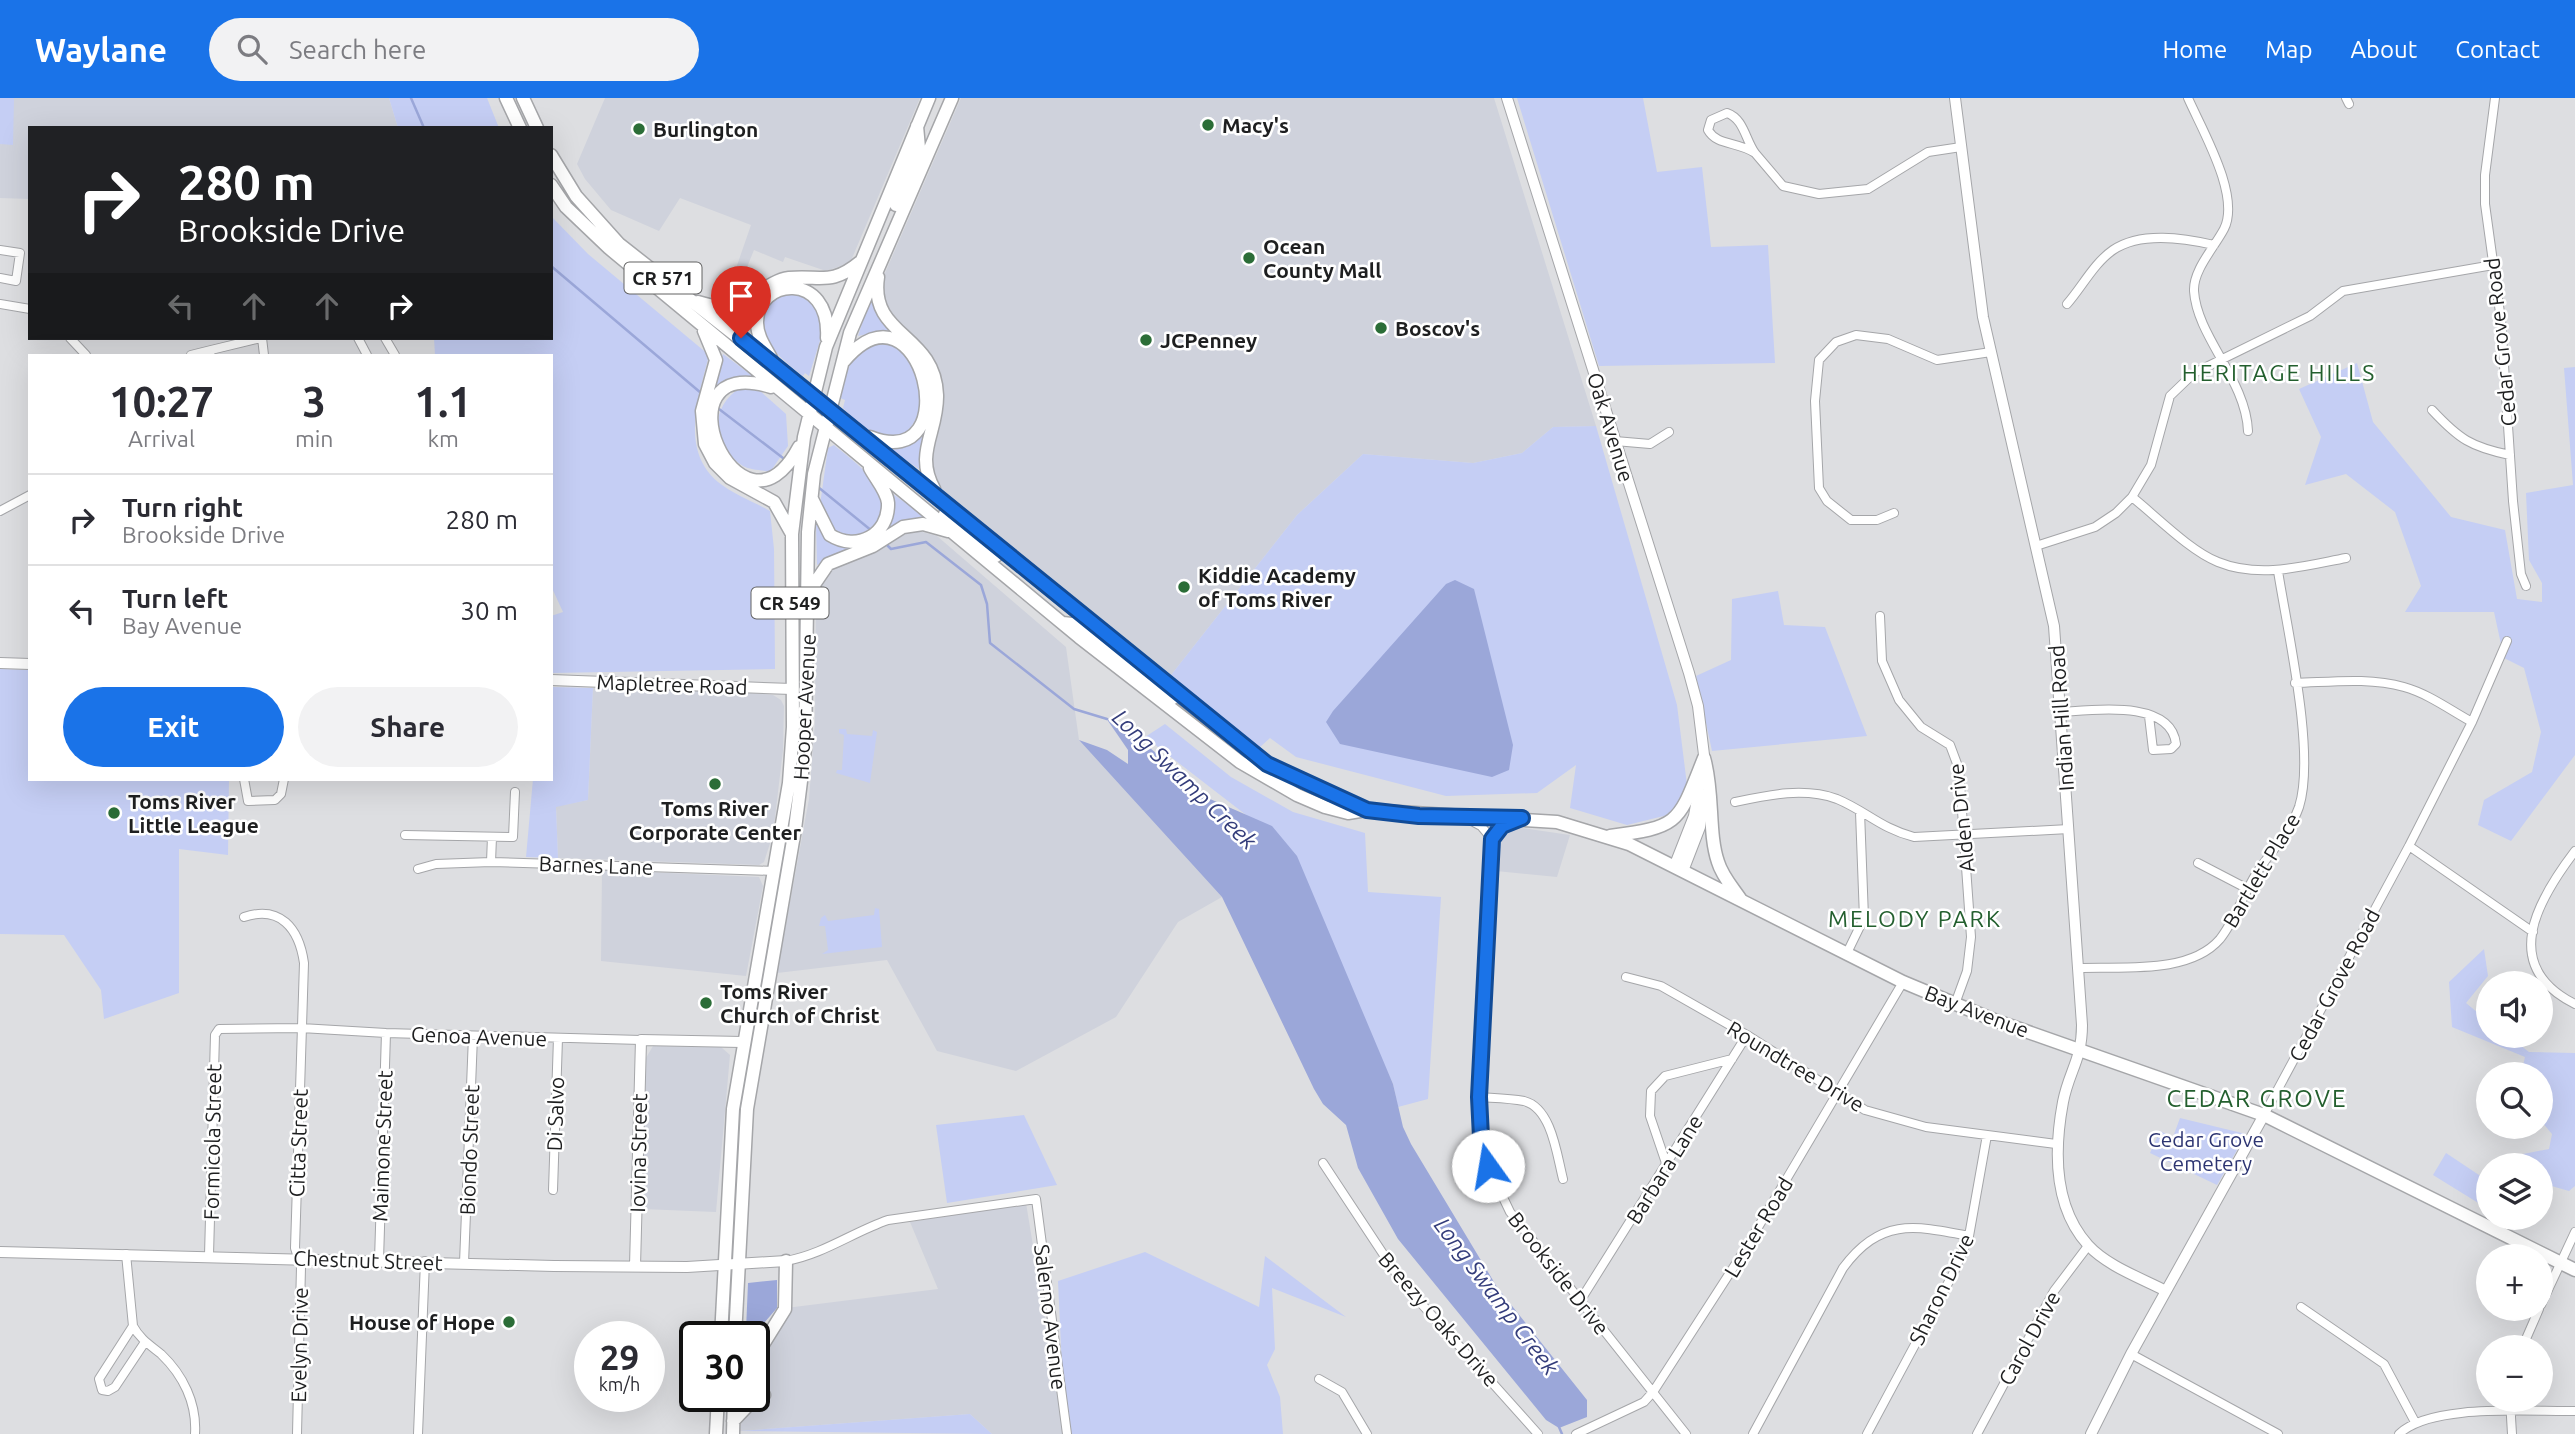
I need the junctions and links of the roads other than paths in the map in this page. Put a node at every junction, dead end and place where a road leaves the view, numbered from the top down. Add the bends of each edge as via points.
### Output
1 (506, 98) edge
2 (523, 98) edge
3 (929, 98) edge
4 (952, 98) edge
5 (1507, 98) edge
6 (1955, 98) edge
7 (2188, 98) edge
8 (2495, 98) edge
9 (519, 126) edge
10 (536, 126) edge
11 (917, 127) junction
12 (1961, 147) junction
13 (1755, 153) junction
14 (553, 158) edge
15 (553, 188) edge
16 (893, 232) junction
17 (2214, 246) junction
18 (0, 250) edge
19 (880, 261) junction
20 (860, 262) junction
21 (2493, 265) junction
22 (0, 278) edge
23 (693, 301) junction
24 (0, 304) edge
25 (2067, 304) dead end
26 (28, 309) edge
27 (703, 328) junction
28 (72, 340) edge
29 (255, 340) edge
30 (826, 347) junction
31 (1991, 352) junction
32 (210, 353) edge
33 (85, 354) edge
34 (2222, 359) junction
35 (775, 365) junction
36 (839, 366) junction
37 (778, 389) junction
38 (813, 396) junction
39 (710, 400) junction
40 (828, 409) junction
41 (2432, 410) dead end
42 (808, 414) junction
43 (824, 428) junction
44 (2248, 430) dead end
45 (1669, 432) dead end
46 (860, 433) junction
47 (1615, 441) junction
48 (2510, 455) junction
49 (866, 462) junction
50 (794, 467) junction
51 (811, 495) junction
52 (28, 496) edge
53 (2132, 497) junction
54 (939, 498) junction
55 (0, 511) edge
56 (1894, 513) dead end
57 (953, 532) junction
58 (792, 534) junction
59 (879, 536) junction
60 (2036, 546) junction
61 (2346, 558) dead end
62 (2278, 571) junction
63 (2526, 586) dead end
64 (1059, 597) junction
65 (1880, 616) dead end
66 (808, 617) junction
67 (1063, 623) junction
68 (1080, 626) junction
69 (2507, 641) dead end
70 (0, 663) edge
71 (28, 664) edge
72 (553, 680) edge
73 (2295, 683) junction
74 (792, 689) junction
75 (2061, 712) junction
76 (2149, 716) junction
77 (2472, 722) junction
78 (1704, 758) junction
79 (244, 781) edge
80 (284, 781) edge
81 (515, 792) dead end
82 (1735, 802) dead end
83 (1367, 810) junction
84 (1860, 812) junction
85 (1463, 817) junction
86 (1522, 818) junction
87 (2069, 829) junction
88 (405, 835) dead end
89 (1964, 835) junction
90 (1607, 836) junction
91 (492, 837) junction
92 (1492, 839) junction
93 (2409, 846) junction
94 (2575, 851) edge
95 (491, 862) junction
96 (2198, 863) dead end
97 (418, 869) dead end
98 (1678, 869) junction
99 (775, 871) junction
100 (2248, 889) junction
101 (1743, 902) junction
102 (244, 916) dead end
103 (2533, 932) junction
104 (1846, 955) junction
105 (2078, 968) junction
106 (1626, 976) dead end
107 (1903, 982) junction
108 (1955, 1004) junction
109 (2575, 1004) edge
110 (301, 1028) junction
111 (217, 1030) joint
112 (386, 1033) junction
113 (1747, 1035) junction
114 (473, 1036) junction
115 (558, 1038) junction
116 (640, 1040) junction
117 (742, 1042) junction
118 (2082, 1050) junction
119 (1733, 1058) junction
120 (1837, 1094) junction
121 (1479, 1097) junction
122 (2264, 1115) junction
123 (1987, 1135) junction
124 (2056, 1144) junction
125 (1323, 1163) dead end
126 (1667, 1166) junction
127 (1563, 1179) dead end
128 (553, 1190) dead end
129 (2575, 1232) edge
130 (1969, 1236) junction
131 (2088, 1245) junction
132 (0, 1252) edge
133 (125, 1254) junction
134 (209, 1255) junction
135 (298, 1257) junction
136 (379, 1260) junction
137 (425, 1261) junction
138 (786, 1261) junction
139 (464, 1263) junction
140 (2561, 1263) junction
141 (635, 1266) junction
142 (730, 1266) junction
143 (2575, 1270) edge
144 (2553, 1280) edge
145 (2166, 1291) junction
146 (1580, 1301) junction
147 (2301, 1307) dead end
148 (723, 1321) edge
149 (734, 1321) edge
150 (134, 1326) junction
151 (770, 1333) edge
152 (145, 1342) junction
153 (2131, 1354) junction
154 (1320, 1379) dead end
155 (1653, 1392) junction
156 (2553, 1411) edge
157 (2575, 1411) edge
158 (717, 1412) edge
159 (744, 1412) edge
160 (2509, 1412) joint
161 (2416, 1422) junction
162 (733, 1428) edge
163 (195, 1434) edge
164 (297, 1434) edge
165 (418, 1434) edge
166 (716, 1434) edge
167 (1067, 1434) edge
168 (1367, 1434) edge
169 (1538, 1434) edge
170 (1576, 1434) edge
171 (1686, 1434) edge
172 (1753, 1434) edge
173 (1867, 1434) edge
174 (1977, 1434) edge
175 (2091, 1434) edge
176 (2278, 1434) edge
177 (2399, 1434) edge
178 (2512, 1434) edge

1 - 9 main road
2 - 10 main road
3 - 11 main road
4 - 16 main road, Hooper Avenue / CR 549
5 - 47 street, Oak Avenue
6 - 12 street, Indian Hill Road
7 - 17 street via 2226,189 2228,217
8 - 21 street, Cedar Grove Road via 2485,187
11 - 16 main road via 921,141 891,217
11 - 20 main road
12 - 13 street via 1928,152 1868,189 1819,194 1783,186
12 - 31 street, Indian Hill Road
13 - 13 street via 1732,115 1720,114 1711,120 1708,130 1716,139
14 - 23 main road, Bay Avenue / CR 571 via 597,222
15 - 27 main road, CR 571 via 592,234
16 - 19 main road, Hooper Avenue / CR 549
17 - 25 street via 2182,238 2125,244 2097,265
17 - 34 street via 2199,270 2194,291
18 - 22 street via 20,253 16,281
19 - 36 main road, Hooper Avenue / CR 549
19 - 54 main road via 876,297 880,309 916,346 933,374 936,409 924,461
20 - 23 main road via 826,280 788,278 772,283 734,306
20 - 30 main road
21 - 34 street via 2343,291 2310,316
21 - 48 street, Cedar Grove Road
23 - 35 main road, Bay Avenue / CR 571
24 - 26 street
27 - 37 main road, CR 571
27 - 39 main road via 716,360
28 - 33 street
29 - 32 street
30 - 35 main road via 827,317 818,299 801,289 779,290 768,297 757,321
30 - 38 main road
31 - 56 street via 1937,360 1888,339 1856,335 1836,342 1819,360 1815,401 1819,488 1827,501 1851,520 1865,522
31 - 60 street, Indian Hill Road
34 - 44 street via 2244,402
34 - 53 street via 2194,373 2170,396 2151,465
35 - 38 main road, Bay Avenue / CR 571
36 - 40 main road, Hooper Avenue / CR 549
36 - 46 main road via 866,340 884,337 901,344 924,377 926,410 913,435 890,442
37 - 39 main road via 741,381
37 - 42 main road, CR 571
38 - 40 main road, Bay Avenue / CR 571
38 - 42 main road
39 - 50 main road via 715,443 730,466 761,480
39 - 58 main road via 701,427 710,455 730,478 774,502
40 - 43 main road, Hooper Avenue / CR 549
40 - 46 main road, Bay Avenue / CR 571
41 - 48 street via 2468,443
42 - 43 main road, CR 571
42 - 50 main road
43 - 49 main road, CR 571
43 - 51 main road, Hooper Avenue / CR 549
45 - 47 street via 1650,444
46 - 54 main road, Bay Avenue / CR 571
47 - 78 street, Oak Avenue via 1689,673
48 - 63 street, Cedar Grove Road via 2521,574
49 - 57 main road, CR 571
49 - 59 main road via 887,497 886,521
49 - 64 main road via 922,495 1041,593
50 - 58 main road, Hooper Avenue / CR 549
51 - 59 main road via 836,539 860,542
51 - 66 main road, Hooper Avenue / CR 549
52 - 55 street
53 - 60 street via 2095,527
53 - 62 street via 2217,562
54 - 64 main road, Bay Avenue / CR 571
57 - 59 main road via 912,524
57 - 67 main road, CR 571
58 - 74 main road, Hooper Avenue / CR 549
59 - 66 main road via 825,567 814,583
60 - 75 street, Indian Hill Road via 2054,626
61 - 62 street
62 - 73 street, Bartlett Place
64 - 67 main road via 1066,613
64 - 68 main road, Bay Avenue / CR 571
65 - 89 street, Alden Drive via 1882,661 1899,700 1921,727 1955,753
66 - 142 main road, Hooper Avenue / CR 549 via 805,750 796,829 747,1109
67 - 68 main road
68 - 83 main road, Bay Avenue / CR 571 via 1163,693 1195,709 1267,764
68 - 83 main road, Bay Avenue / CR 571 via 1230,754 1271,781 1325,807 1348,813
69 - 77 street, Cedar Grove Road
70 - 71 street
72 - 74 street, Mapletree Road
73 - 77 street via 2350,681 2405,687
73 - 100 street, Bartlett Place via 2302,792 2290,825
74 - 99 main road, Hooper Avenue / CR 549 via 789,783
75 - 76 street via 2106,710
75 - 87 street, Indian Hill Road
76 - 76 street via 2163,720 2175,733 2176,744 2171,749 2153,750
77 - 93 street, Cedar Grove Road
78 - 90 main road via 1686,803 1669,823 1646,833
78 - 98 street, Oak Avenue via 1705,806 1700,827
78 - 101 main road via 1711,782 1716,858
79 - 80 street via 248,801 275,800
81 - 91 street via 513,837
82 - 84 street via 1817,794
83 - 85 main road, Bay Avenue / CR 571
84 - 89 street via 1879,825 1914,837
84 - 104 street via 1864,918
85 - 86 main road, Bay Avenue / CR 571
85 - 92 street via 1481,826
86 - 90 main road, Bay Avenue / CR 571
86 - 92 street via 1502,826
87 - 89 street
87 - 105 street, Indian Hill Road
88 - 91 street
89 - 108 street, Alden Drive via 1970,957
90 - 98 main road, Bay Avenue / CR 571
91 - 95 street
92 - 121 street, Brookside Drive
93 - 103 street
93 - 122 street, Cedar Grove Road
94 - 103 street via 2547,887
95 - 97 street, Barnes Lane
95 - 99 street, Barnes Lane
96 - 100 street
98 - 101 main road, Bay Avenue / CR 571
99 - 117 main road, Hooper Avenue / CR 549
100 - 105 street, Bartlett Place via 2222,937 2194,958
101 - 104 main road, Bay Avenue / CR 571
102 - 110 street, Citta Street via 260,911 273,914 284,920 299,940 304,963
103 - 109 street via 2532,958 2540,978
104 - 107 main road, Bay Avenue / CR 571
105 - 118 street, Indian Hill Road
106 - 113 street, Roundtree Drive via 1661,986
107 - 108 main road, Bay Avenue / CR 571
107 - 120 street, Lester Road
108 - 118 main road, Bay Avenue / CR 571
110 - 111 street, Genoa Avenue
110 - 112 street, Genoa Avenue
110 - 135 street, Citta Street
111 - 134 street, Formicola Street
112 - 114 street, Genoa Avenue
112 - 136 street, Maimone Street
113 - 119 street, Barbara Lane
113 - 120 street, Roundtree Drive
114 - 115 street, Genoa Avenue
114 - 139 street, Biondo Street
115 - 116 street, Genoa Avenue
115 - 128 street, Di Salvo
116 - 117 street, Genoa Avenue
116 - 141 street, Iovina Street
117 - 142 main road, Hooper Avenue / CR 549 via 733,1108
118 - 122 main road, Bay Avenue / CR 571
118 - 124 street, Indian Hill Road via 2064,1098
119 - 126 street, Barbara Lane
119 - 126 street via 1657,1081 1650,1096 1650,1116
120 - 123 street, Roundtree Drive via 1891,1120
120 - 155 street, Lester Road
121 - 127 street via 1526,1101 1536,1107 1551,1134
121 - 146 street, Brookside Drive via 1481,1137 1496,1187 1531,1242
122 - 140 main road, Bay Avenue / CR 571
122 - 145 street, Cedar Grove Road
123 - 124 street, Roundtree Drive
123 - 130 street, Sharon Drive
124 - 131 street, Indian Hill Road via 2063,1196 2071,1220
125 - 169 street, Breezy Oaks Drive via 1401,1281
126 - 146 street, Barbara Lane
129 - 140 street
130 - 172 street via 1906,1226 1888,1231 1856,1251
130 - 173 street, Sharon Drive
131 - 145 street, Indian Hill Road
131 - 174 street, Carol Drive via 2054,1291
132 - 133 street, Chestnut Street
133 - 134 street, Chestnut Street
133 - 150 street
134 - 135 street, Chestnut Street
135 - 136 street, Chestnut Street
135 - 164 street, Evelyn Drive
136 - 137 street, Chestnut Street
137 - 139 street, Chestnut Street
137 - 165 street
138 - 142 street, Chestnut Street
138 - 151 main road via 785,1309
138 - 167 street, Salerno Avenue via 821,1252 888,1220 1036,1199
139 - 141 street, Chestnut Street
140 - 143 main road, Bay Avenue / CR 571
140 - 144 street
141 - 142 street, Chestnut Street
142 - 148 main road, Hooper Avenue / CR 549
142 - 149 main road, Hooper Avenue / CR 549
145 - 153 street, Cedar Grove Road
146 - 155 street, Brookside Drive
147 - 161 street via 2384,1364
150 - 152 street
150 - 152 street via 99,1379 102,1390 115,1387
152 - 163 street via 180,1373 194,1409
153 - 175 street, Cedar Grove Road
153 - 176 street
154 - 168 street via 1342,1392
155 - 170 street, Lester Road via 1644,1402
155 - 171 street, Brookside Drive
156 - 157 street
158 - 166 main road
159 - 162 main road
160 - 161 street via 2441,1414
160 - 178 street
161 - 177 street

